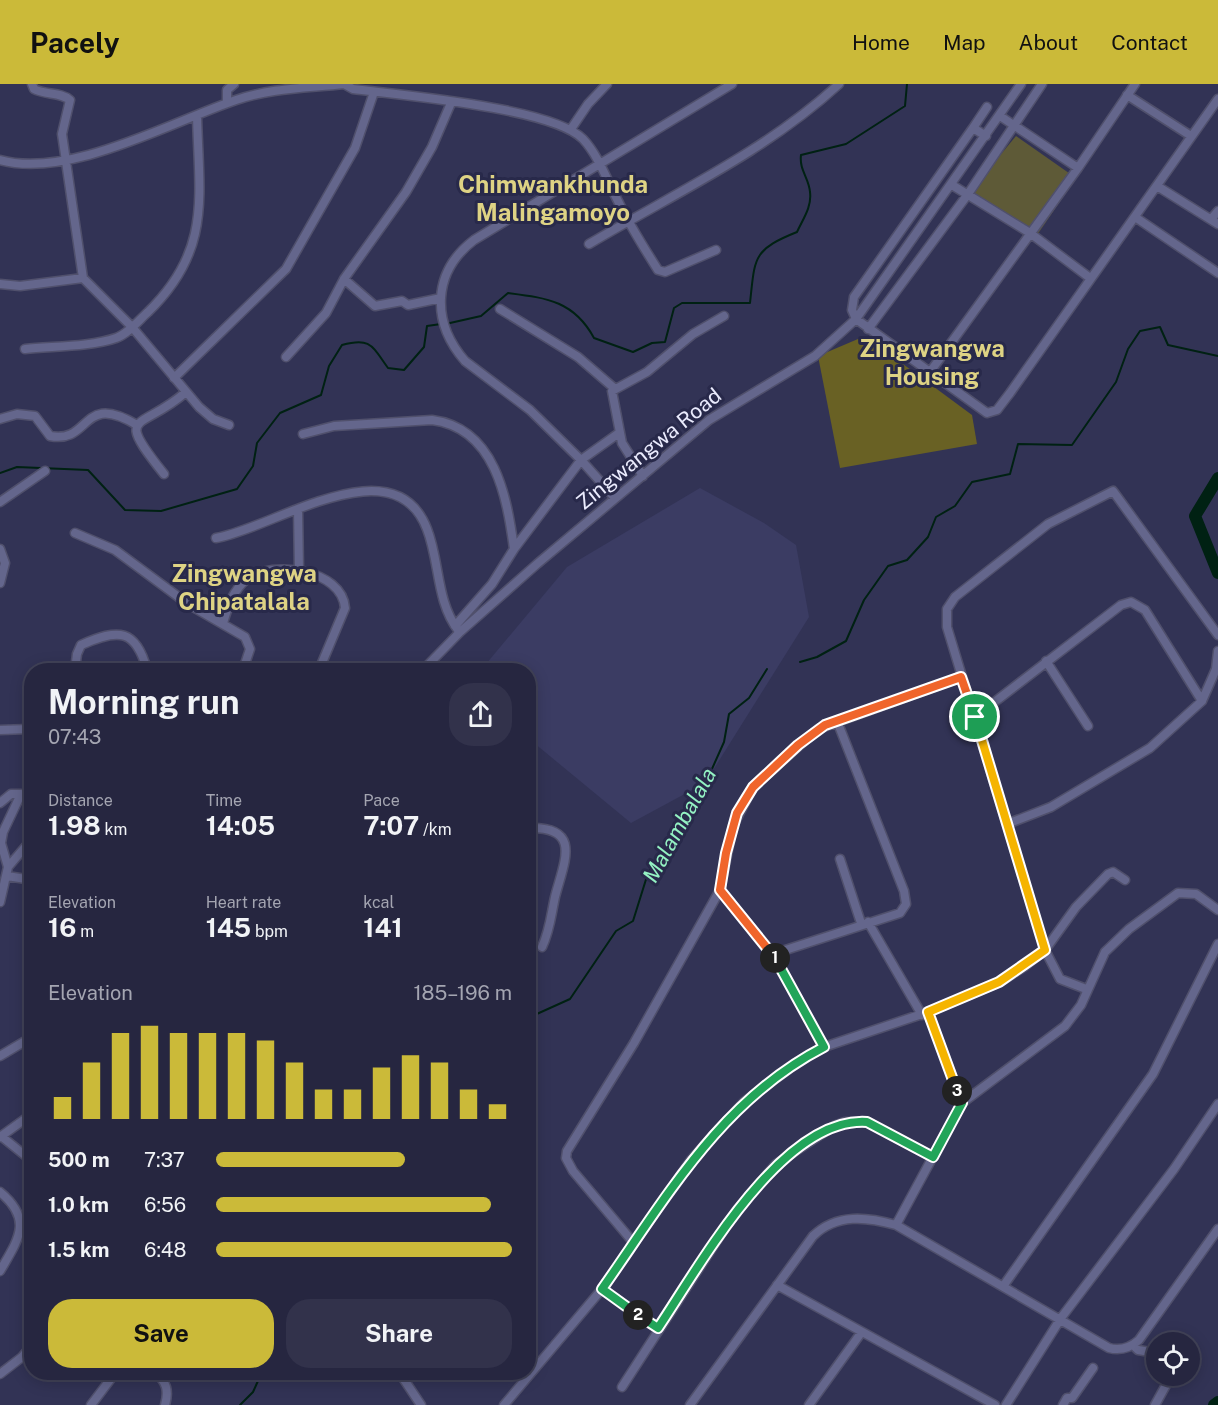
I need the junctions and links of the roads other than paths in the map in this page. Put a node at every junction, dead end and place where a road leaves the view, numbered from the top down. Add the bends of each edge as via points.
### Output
1 (32, 84) edge
2 (234, 84) edge
3 (344, 84) edge
4 (608, 84) edge
5 (732, 84) edge
6 (839, 84) edge
7 (1021, 84) edge
8 (1042, 84) edge
9 (1135, 84) edge
10 (374, 92) junction
11 (1127, 94) junction
12 (1218, 99) edge
13 (227, 103) junction
14 (451, 103) junction
15 (987, 107) dead end
16 (197, 116) junction
17 (1000, 116) junction
18 (1013, 124) junction
19 (973, 128) junction
20 (571, 129) junction
21 (986, 136) junction
22 (1191, 136) junction
23 (66, 159) junction
24 (0, 160) edge
25 (600, 166) junction
26 (1078, 168) junction
27 (952, 185) junction
28 (1157, 186) junction
29 (927, 191) junction
30 (968, 194) junction
31 (940, 201) junction
32 (1218, 211) edge
33 (1134, 217) junction
34 (628, 221) junction
35 (1215, 221) edge
36 (1030, 233) junction
37 (589, 244) dead end
38 (716, 250) dead end
39 (1218, 273) edge
40 (83, 278) junction
41 (1090, 278) junction
42 (344, 279) junction
43 (0, 284) edge
44 (441, 298) junction
45 (500, 309) dead end
46 (724, 316) dead end
47 (856, 319) junction
48 (132, 327) junction
49 (868, 329) junction
50 (25, 349) dead end
51 (286, 357) dead end
52 (930, 372) junction
53 (174, 378) junction
54 (614, 388) junction
55 (186, 392) junction
56 (0, 418) edge
57 (137, 425) junction
58 (229, 425) dead end
59 (619, 433) junction
60 (303, 434) dead end
61 (581, 460) junction
62 (45, 471) dead end
63 (164, 474) dead end
64 (643, 476) junction
65 (615, 498) junction
66 (0, 502) edge
67 (298, 509) junction
68 (75, 533) dead end
69 (216, 538) dead end
70 (0, 549) edge
71 (514, 549) junction
72 (299, 571) junction
73 (0, 583) edge
74 (223, 623) junction
75 (458, 629) junction
76 (1218, 635) edge
77 (1218, 651) edge
78 (1046, 661) junction
79 (76, 663) edge
80 (145, 663) edge
81 (245, 663) edge
82 (322, 663) edge
83 (429, 663) edge
84 (961, 677) junction
85 (1202, 701) junction
86 (975, 717) junction
87 (837, 721) junction
88 (1088, 726) dead end
89 (24, 729) edge
90 (0, 730) edge
91 (0, 802) edge
92 (1007, 824) junction
93 (536, 828) edge
94 (1, 845) edge
95 (24, 849) edge
96 (840, 859) dead end
97 (8, 869) junction
98 (24, 877) edge
99 (1125, 880) dead end
100 (720, 890) junction
101 (0, 902) edge
102 (1218, 910) edge
103 (864, 922) junction
104 (1218, 944) edge
105 (542, 947) dead end
106 (1045, 950) junction
107 (773, 954) junction
108 (1086, 989) junction
109 (925, 1013) junction
110 (24, 1042) edge
111 (824, 1047) junction
112 (0, 1056) edge
113 (962, 1103) junction
114 (1218, 1104) edge
115 (24, 1120) edge
116 (0, 1137) edge
117 (24, 1155) edge
118 (933, 1157) junction
119 (0, 1192) edge
120 (896, 1225) junction
121 (1218, 1229) edge
122 (633, 1242) junction
123 (0, 1271) edge
124 (777, 1285) junction
125 (1004, 1285) junction
126 (602, 1289) junction
127 (1061, 1318) junction
128 (658, 1328) junction
129 (861, 1333) junction
130 (1133, 1345) junction
131 (1146, 1351) edge
132 (24, 1355) edge
133 (536, 1365) edge
134 (1093, 1368) dead end
135 (0, 1374) edge
136 (110, 1380) edge
137 (164, 1380) edge
138 (404, 1380) edge
139 (523, 1380) edge
140 (1166, 1386) edge
141 (622, 1387) dead end
142 (91, 1405) edge
143 (165, 1405) edge
144 (420, 1405) edge
145 (504, 1405) edge
146 (690, 1405) edge
147 (809, 1405) edge
148 (995, 1405) edge
149 (1006, 1405) edge
150 (1063, 1405) edge
151 (1155, 1405) edge

1 - 23 street via 45,94 70,99 62,125
2 - 13 street via 227,90
3 - 10 street
3 - 13 street via 270,92
4 - 20 street
5 - 25 street
6 - 34 street via 769,140
7 - 17 street, Zingwangwa Road
8 - 18 street
9 - 11 street
10 - 14 street
10 - 53 street via 355,148 286,269
11 - 22 street
11 - 26 street
12 - 22 street
13 - 16 street
14 - 20 street via 537,116
14 - 42 street via 415,177
15 - 19 street
16 - 23 street via 109,149
16 - 48 street via 200,199 195,237 177,278
17 - 18 street
17 - 21 street, Zingwangwa Road
18 - 26 street
18 - 30 street
19 - 21 street
19 - 29 street
20 - 25 street via 583,139
21 - 27 street, Zingwangwa Road
22 - 28 street
23 - 24 street via 34,164
23 - 40 street
25 - 34 street
25 - 44 street via 460,250 446,271
26 - 36 street
27 - 30 street
27 - 31 street, Zingwangwa Road
28 - 33 street
28 - 35 street
29 - 31 street
29 - 47 street via 854,297 852,310
30 - 36 street
30 - 49 street
31 - 47 street, Zingwangwa Road
32 - 35 street
33 - 39 street
33 - 41 street
34 - 37 street
34 - 38 street via 661,272
36 - 41 street
36 - 52 street
40 - 43 street via 20,286
40 - 48 street
41 - 52 street via 992,413 982,412
42 - 44 street via 375,306
42 - 51 street via 326,313
44 - 61 street via 444,325 461,356 530,410
45 - 54 street via 571,352
46 - 54 street via 693,334 646,372
47 - 49 street
47 - 64 street, Zingwangwa Road via 815,356 717,414
48 - 50 street via 114,339
48 - 53 street
49 - 52 street
53 - 55 street
54 - 59 street via 611,397
55 - 57 street
55 - 58 street via 207,415
56 - 57 street via 17,414 35,416 50,436 57,437 68,436 105,412 116,413
57 - 63 street via 135,435 139,443
59 - 61 street
59 - 64 street via 625,451
60 - 71 street via 334,426 400,420 446,422 463,430 489,458 499,477
61 - 65 street
61 - 71 street
62 - 66 street
64 - 65 street, Zingwangwa Road
65 - 75 street, Zingwangwa Road
67 - 69 street
67 - 72 street
67 - 75 street via 370,490 390,494 410,505 427,529 445,608
68 - 74 street via 105,543 188,604
70 - 73 street via 5,563
71 - 75 street
72 - 74 street via 266,572 247,579 233,595
72 - 82 street via 328,580 339,590 345,604
74 - 81 street via 249,642
75 - 83 street, Zingwangwa Road
76 - 84 street via 1113,491 1048,524 949,604 946,627
77 - 85 street via 1216,669
78 - 85 street via 1121,605 1131,602 1145,610
78 - 86 street
78 - 88 street
79 - 80 street via 81,645 119,635 138,644
84 - 86 street
84 - 87 street
85 - 92 street via 1150,748 1051,807
86 - 92 street
87 - 100 street via 807,737 749,792 732,826
87 - 103 street via 906,898 900,912
89 - 90 street
91 - 94 street via 11,794 21,794
92 - 106 street
93 - 105 street via 557,831 566,846 552,923
94 - 97 street
95 - 97 street
96 - 103 street
97 - 98 street
97 - 101 street
99 - 106 street via 1113,872 1108,874 1076,907
100 - 107 street
100 - 122 street via 634,1043 567,1151 573,1171
102 - 108 street via 1196,894 1169,897 1114,942
103 - 107 street
103 - 109 street
104 - 125 street via 1153,1074
106 - 108 street via 1060,979
106 - 109 street via 999,982
107 - 111 street
108 - 113 street via 1081,1005 1065,1026
109 - 111 street
109 - 113 street
110 - 112 street
111 - 122 street via 805,1057 733,1113 691,1160
113 - 118 street
114 - 127 street
115 - 116 street
116 - 117 street
118 - 120 street
118 - 128 street via 867,1122 845,1122 806,1143 776,1164 736,1211
119 - 123 street via 16,1208 21,1225
120 - 124 street via 857,1218 823,1227
120 - 125 street
121 - 130 street
122 - 126 street
124 - 129 street
124 - 146 street
125 - 127 street
126 - 128 street
126 - 133 street
127 - 130 street via 1109,1348
127 - 149 street
128 - 141 street
129 - 147 street
129 - 148 street
130 - 131 street
132 - 135 street
134 - 150 street
136 - 142 street
137 - 143 street
138 - 144 street
139 - 145 street
140 - 151 street

